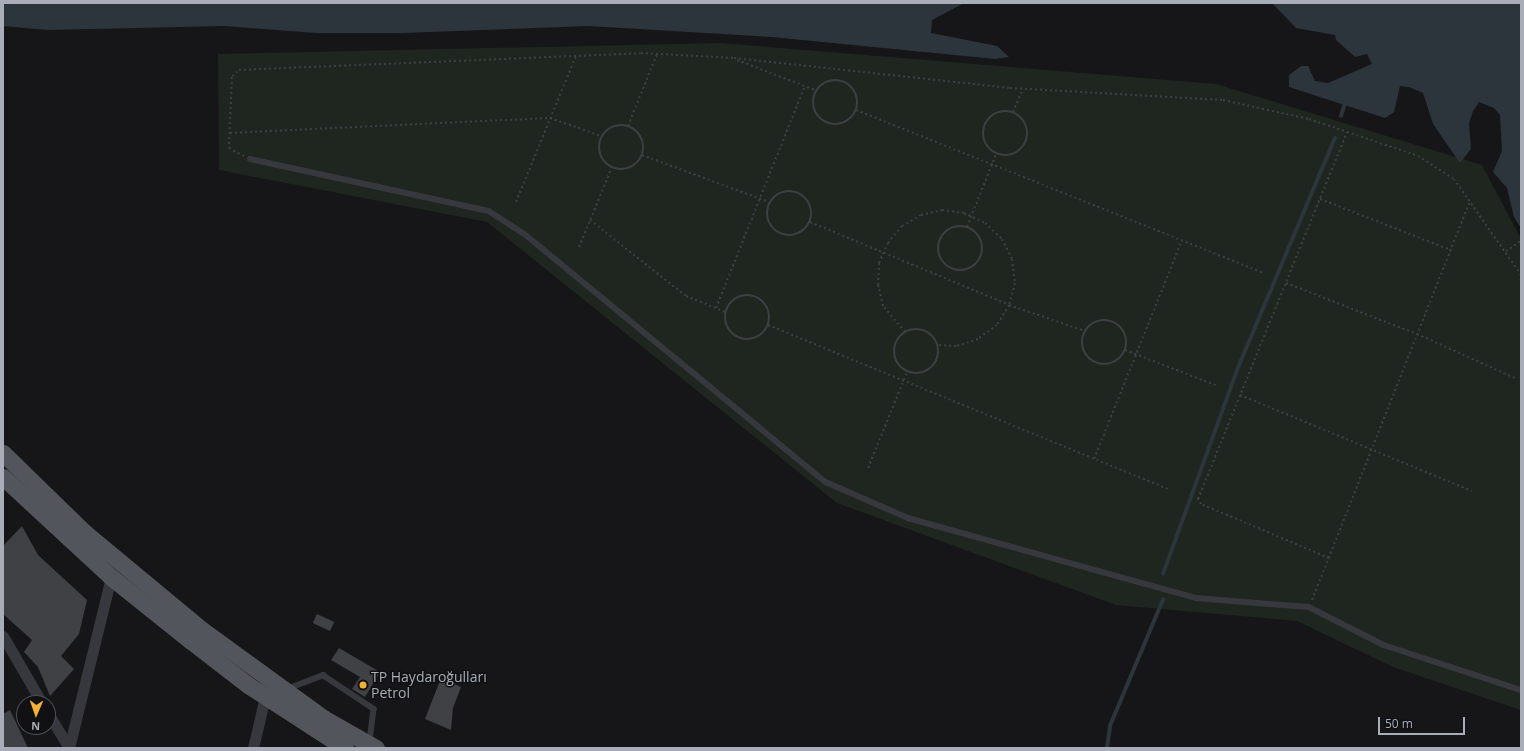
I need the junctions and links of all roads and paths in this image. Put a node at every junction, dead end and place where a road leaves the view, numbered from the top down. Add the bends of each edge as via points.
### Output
1 (657, 54) junction
2 (576, 56) junction
3 (734, 58) junction
4 (805, 86) junction
5 (1022, 89) junction
6 (816, 90) junction
7 (856, 110) junction
8 (1013, 112) junction
9 (550, 118) junction
10 (628, 126) junction
11 (1347, 132) junction
12 (230, 133) junction
13 (601, 136) junction
14 (642, 154) junction
15 (996, 154) junction
16 (250, 159) joint
17 (992, 165) junction
18 (612, 167) junction
19 (1320, 199) junction
20 (758, 200) junction
21 (1470, 201) junction
22 (516, 202) dead end
23 (770, 202) junction
24 (972, 216) junction
25 (590, 220) junction
26 (810, 222) junction
27 (967, 227) junction
28 (1182, 240) junction
29 (1521, 241) edge
30 (579, 247) dead end
31 (1451, 250) junction
32 (1506, 251) junction
33 (883, 254) junction
34 (1264, 272) dead end
35 (1521, 275) edge
36 (1286, 283) junction
37 (1009, 305) junction
38 (716, 308) junction
39 (725, 312) junction
40 (768, 325) junction
41 (1085, 331) junction
42 (905, 332) junction
43 (1417, 334) junction
44 (938, 346) junction
45 (1125, 350) junction
46 (1136, 355) junction
47 (907, 372) junction
48 (1515, 378) dead end
49 (903, 381) junction
50 (1218, 386) dead end
51 (1240, 395) junction
52 (1371, 451) junction
53 (3, 453) edge
54 (1094, 458) junction
55 (868, 468) dead end
56 (3, 477) edge
57 (1168, 489) dead end
58 (1472, 491) dead end
59 (1329, 558) junction
60 (111, 577) junction
61 (1309, 607) junction
62 (3, 636) edge
63 (283, 690) junction
64 (1521, 690) edge
65 (37, 695) edge
66 (265, 697) junction
67 (56, 726) edge
68 (373, 746) edge
69 (69, 748) edge
70 (253, 748) edge
71 (344, 748) edge

1 - 2 path
1 - 3 path
1 - 10 path
2 - 9 path
2 - 12 path via 239,70 232,76
3 - 4 path
3 - 5 path
4 - 6 path
4 - 20 path
5 - 8 path
5 - 11 path via 1223,100 1309,118
6 - 7 path via 827,81 842,81 856,96
6 - 7 path via 813,105 826,122 840,124
7 - 17 path
8 - 15 path via 998,112 986,122 986,144
8 - 15 path via 1024,121 1026,141 1010,155
9 - 12 path
9 - 13 path
9 - 22 path
10 - 13 path via 613,126
10 - 14 path via 639,134
11 - 19 path
11 - 21 path via 1418,156 1454,179
12 - 16 path via 230,149
13 - 18 path via 598,150
14 - 18 path via 632,166
14 - 20 path
15 - 17 path
16 - 61 lane via 489,211 526,235 826,482 908,518 1196,598
17 - 24 path
17 - 28 path
18 - 25 path
19 - 31 path
19 - 36 path
20 - 23 path
20 - 38 path
21 - 31 path
21 - 32 path
23 - 26 path via 781,192 796,192 807,201
23 - 26 path via 767,217 780,234 794,235
24 - 27 path
24 - 33 path via 942,210 921,215 902,226
24 - 37 path via 985,223 1002,239 1012,260 1014,283
25 - 30 path
25 - 38 path via 686,296
26 - 33 path
27 - 27 path via 952,227 941,237 938,252 951,269 972,267 981,256 982,242
28 - 34 path
28 - 46 path
29 - 32 path
31 - 43 path
32 - 35 path
33 - 37 path
33 - 42 path via 878,285 883,306
36 - 43 path
36 - 51 path
37 - 41 path
37 - 44 path via 997,325 978,339 956,346
38 - 39 path
39 - 40 path via 728,327 738,337 752,338
39 - 40 path via 740,296 755,296 766,304
40 - 49 path
41 - 45 path via 1096,321 1111,321 1126,336
41 - 45 path via 1084,353 1095,363 1116,361
42 - 44 path via 924,330
42 - 47 path via 897,340 894,355
43 - 48 path
43 - 52 path
44 - 47 path via 937,360 928,370
45 - 46 path
46 - 50 path
46 - 54 path
47 - 49 path
49 - 54 path
49 - 55 path
51 - 52 path
51 - 59 path via 1200,492 1200,504
52 - 58 path
52 - 59 path
53 - 63 main road via 84,532 201,629
54 - 57 path
56 - 60 main road
59 - 61 path
60 - 66 main road
60 - 69 street
61 - 64 lane via 1384,645
62 - 65 street
63 - 68 main road
63 - 68 lane via 323,675 374,709
66 - 70 street
66 - 71 main road
67 - 69 street

